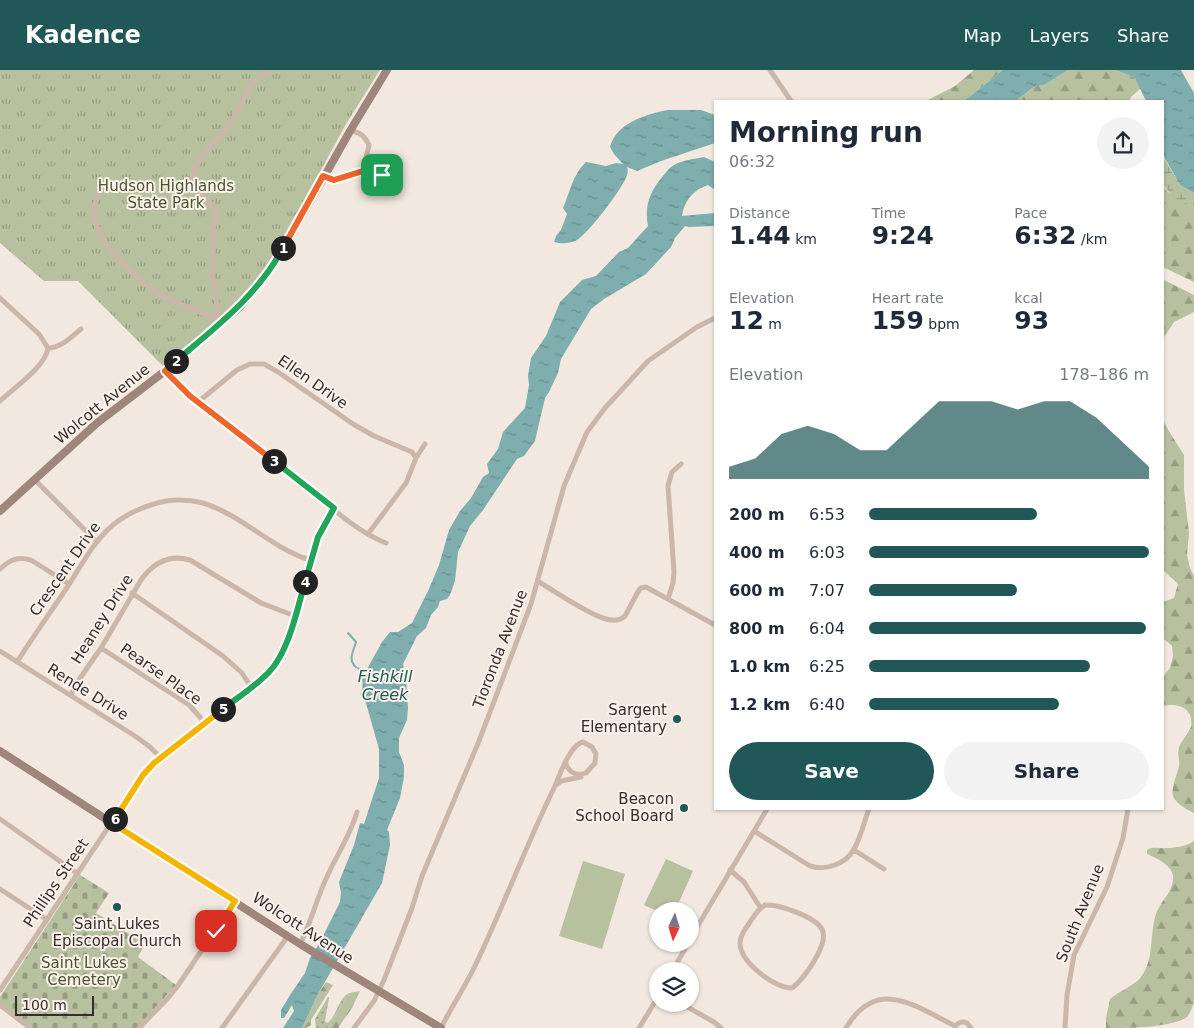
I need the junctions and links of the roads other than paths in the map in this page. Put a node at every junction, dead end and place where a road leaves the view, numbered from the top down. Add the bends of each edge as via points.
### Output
1 (270, 70) edge
2 (387, 70) edge
3 (770, 70) edge
4 (790, 100) edge
5 (350, 131) junction
6 (363, 171) junction
7 (323, 176) junction
8 (376, 185) dead end
9 (99, 188) dead end
10 (0, 298) edge
11 (2, 305) edge
12 (714, 318) edge
13 (217, 323) junction
14 (81, 329) dead end
15 (48, 348) junction
16 (165, 371) junction
17 (0, 401) edge
18 (198, 402) junction
19 (425, 444) dead end
20 (416, 458) junction
21 (682, 464) dead end
22 (34, 479) junction
23 (334, 508) junction
24 (0, 511) edge
25 (368, 534) junction
26 (96, 541) junction
27 (386, 543) dead end
28 (310, 560) junction
29 (0, 569) edge
30 (539, 582) junction
31 (69, 584) junction
32 (132, 594) junction
33 (668, 599) junction
34 (295, 616) junction
35 (714, 625) edge
36 (101, 648) junction
37 (0, 651) edge
38 (17, 662) junction
39 (251, 687) junction
40 (71, 695) junction
41 (204, 724) junction
42 (0, 751) edge
43 (161, 758) junction
44 (566, 761) junction
45 (586, 773) junction
46 (554, 787) junction
47 (766, 810) edge
48 (869, 810) edge
49 (1128, 810) edge
50 (357, 812) dead end
51 (0, 819) edge
52 (112, 823) junction
53 (754, 831) junction
54 (854, 850) junction
55 (884, 869) dead end
56 (730, 870) junction
57 (78, 874) junction
58 (0, 889) edge
59 (235, 901) junction
60 (760, 907) junction
61 (46, 919) junction
62 (699, 924) edge
63 (288, 936) junction
64 (302, 945) junction
65 (0, 990) edge
66 (376, 990) junction
67 (0, 1005) edge
68 (649, 1011) edge
69 (696, 1012) edge
70 (714, 1022) junction
71 (955, 1027) edge
72 (30, 1028) edge
73 (138, 1028) edge
74 (222, 1028) edge
75 (354, 1028) edge
76 (441, 1028) edge
77 (639, 1028) edge
78 (709, 1028) edge
79 (720, 1028) edge
80 (846, 1028) edge
81 (971, 1028) edge
82 (1065, 1028) edge

1 - 13 street via 251,85 231,123 206,151 192,176 194,189 217,212 213,227 211,275 217,299
2 - 5 main road, Wolcott Avenue
3 - 4 street
5 - 6 street via 363,135 369,145
5 - 7 main road, Wolcott Avenue
6 - 7 street via 334,180
6 - 8 street
7 - 13 main road, Wolcott Avenue via 269,271 240,307
9 - 13 street via 94,217 107,244 150,288
10 - 11 street
11 - 15 street via 38,334
12 - 30 street, Tioronda Avenue via 648,361 587,432 564,486
13 - 16 main road, Wolcott Avenue
14 - 15 street via 62,344
15 - 17 street via 42,364
16 - 18 street
16 - 22 main road, Wolcott Avenue
18 - 20 street, Ellen Drive via 237,370 250,364 264,364 353,424 412,452
18 - 23 street
19 - 20 street
20 - 25 street via 406,483
21 - 33 street via 672,472 668,486 674,572
22 - 24 main road, Wolcott Avenue
22 - 26 street
23 - 25 street
23 - 28 street, Phillips Street
25 - 27 street
26 - 28 street, Crescent Drive via 118,520 138,509 160,502 187,500 218,510 283,550
26 - 31 street, Crescent Drive
28 - 34 street, Phillips Street
29 - 31 street via 15,558 24,558
30 - 33 street via 608,620 622,619 642,588
30 - 66 street, Tioronda Avenue via 479,741
31 - 38 street, Crescent Drive
32 - 34 street, Heaney Drive via 156,564 171,558 184,558 200,564 261,603
32 - 36 street, Heaney Drive
32 - 39 street via 223,656 242,673
33 - 35 street
34 - 39 street, Phillips Street via 278,661
36 - 40 street, Heaney Drive
36 - 41 street, Pearse Place via 189,705
37 - 38 street, Rende Drive
38 - 40 street, Rende Drive
39 - 41 street, Phillips Street
40 - 43 street, Rende Drive via 135,736
41 - 43 street, Phillips Street
42 - 52 main road, Wolcott Avenue
43 - 52 street, Phillips Street via 143,775
44 - 45 street via 572,772
44 - 45 street via 579,743 587,743 597,757
44 - 46 street
45 - 46 street via 582,777 562,780
46 - 76 street via 475,966
47 - 53 street
48 - 54 street
49 - 82 street, South Avenue via 1107,887 1074,955
50 - 64 street via 350,835 326,879
51 - 57 street
52 - 57 street, Phillips Street
52 - 59 main road, Wolcott Avenue
53 - 54 street via 819,869 836,864
53 - 56 street
54 - 55 street
56 - 60 street via 744,882
56 - 62 street
57 - 61 street, Phillips Street
58 - 61 street
59 - 63 main road, Wolcott Avenue
59 - 73 street via 177,987
60 - 60 street via 741,938 741,951 754,968 780,986 792,988 801,981 819,951 823,932 796,911 772,905
61 - 65 street, Phillips Street
63 - 64 main road, Wolcott Avenue
63 - 74 street
64 - 66 main road, Wolcott Avenue
66 - 75 street, Tioronda Avenue
66 - 76 main road, Wolcott Avenue
67 - 72 street
68 - 77 street
69 - 70 street
70 - 78 street
70 - 79 street
71 - 80 street via 916,1007 887,999 864,1006
71 - 81 street via 964,1022

